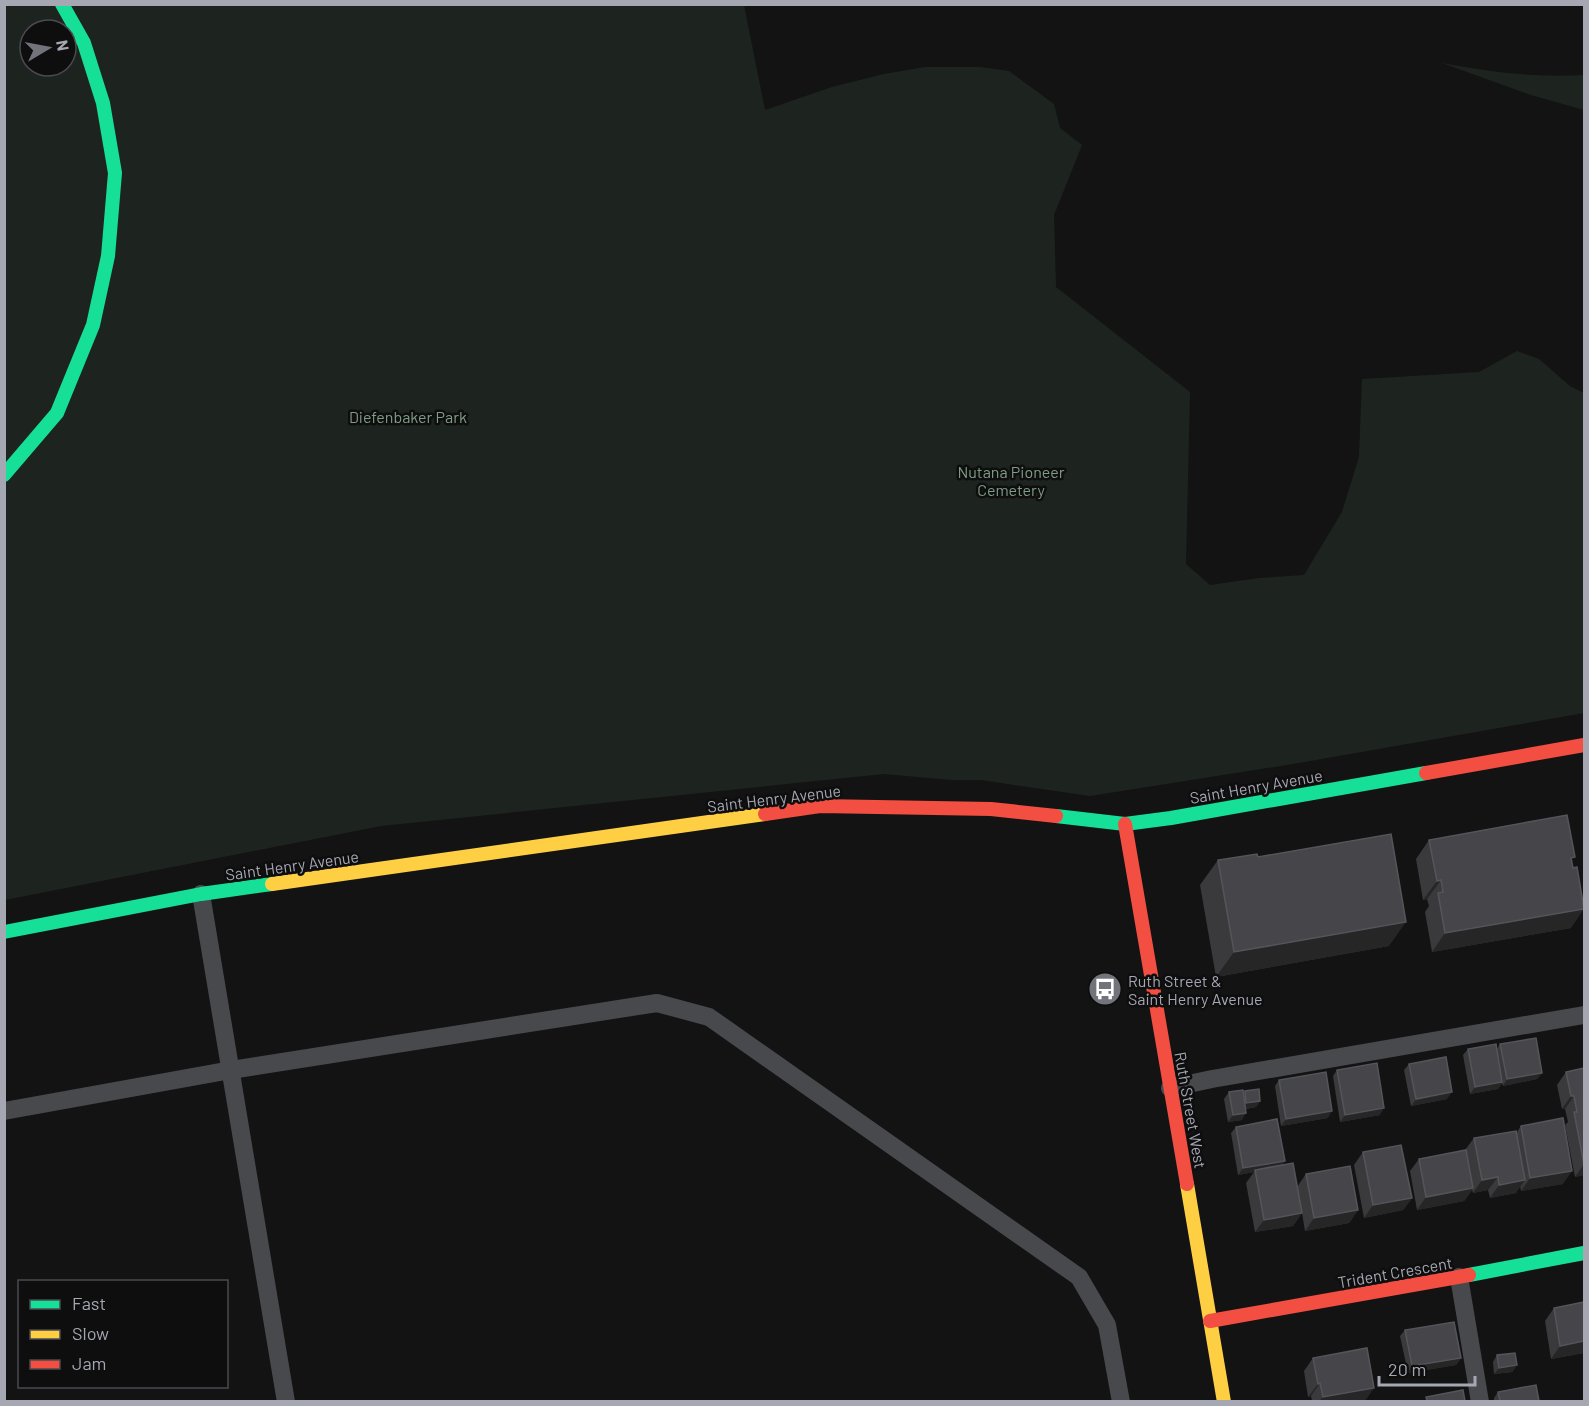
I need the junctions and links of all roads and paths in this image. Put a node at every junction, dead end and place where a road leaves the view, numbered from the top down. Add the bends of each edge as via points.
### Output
1 (62, 4) edge
2 (4, 475) edge
3 (1584, 746) edge
4 (1125, 824) junction
5 (201, 894) junction
6 (4, 932) edge
7 (1584, 1014) edge
8 (231, 1070) junction
9 (1170, 1088) junction
10 (4, 1111) edge
11 (1584, 1253) edge
12 (1459, 1277) junction
13 (1210, 1321) junction
14 (286, 1401) edge
15 (1120, 1401) edge
16 (1224, 1401) edge
17 (1480, 1401) edge

1 - 2 street via 84,43 103,103 115,173 108,256 93,325 57,413
3 - 4 street, Saint Henry Avenue
4 - 5 street, Saint Henry Avenue via 991,809 820,806
4 - 9 street, Ruth Street West
5 - 6 street, Saint Henry Avenue
5 - 8 lane
7 - 9 lane
8 - 10 lane
8 - 14 lane
8 - 15 lane via 657,1003 710,1017 1079,1277 1107,1325
9 - 13 street, Ruth Street West
11 - 12 street, Trident Crescent
12 - 13 street, Trident Crescent
12 - 17 lane
13 - 16 street, Ruth Street West

